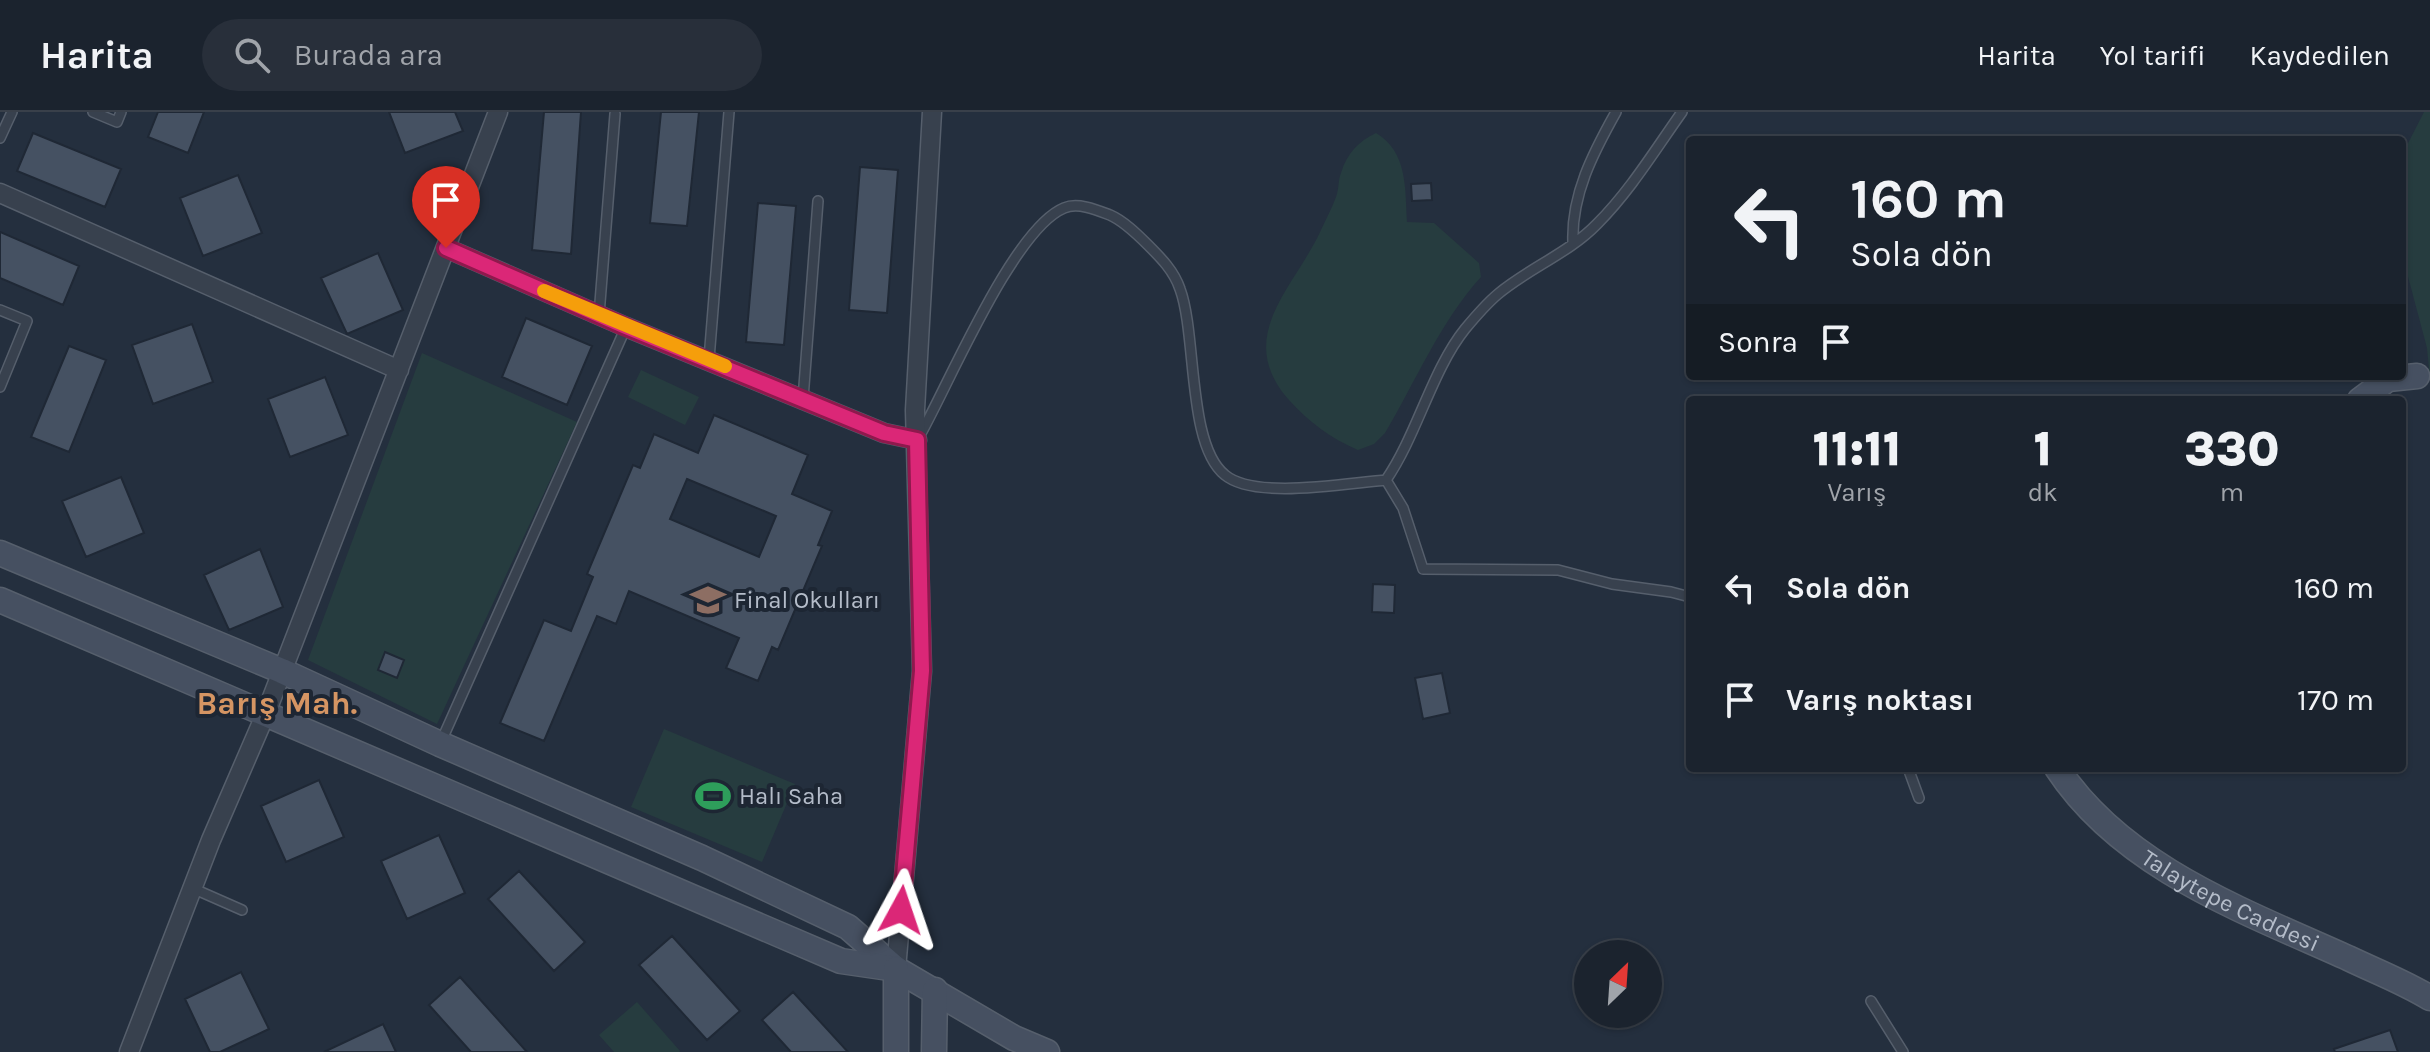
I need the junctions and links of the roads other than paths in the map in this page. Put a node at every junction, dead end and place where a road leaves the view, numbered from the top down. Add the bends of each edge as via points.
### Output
1 (12, 112) edge
2 (93, 112) edge
3 (121, 112) edge
4 (498, 112) edge
5 (729, 112) edge
6 (932, 112) edge
7 (1616, 112) edge
8 (1682, 112) edge
9 (615, 114) dead end
10 (0, 138) edge
11 (0, 193) edge
12 (818, 201) dead end
13 (1573, 243) junction
14 (446, 248) junction
15 (0, 310) edge
16 (599, 315) junction
17 (626, 327) junction
18 (709, 359) junction
19 (399, 370) junction
20 (2417, 376) dead end
21 (2406, 377) edge
22 (2387, 380) edge
23 (0, 387) edge
24 (2365, 396) edge
25 (803, 399) junction
26 (917, 440) junction
27 (1386, 480) junction
28 (0, 553) edge
29 (1686, 596) edge
30 (0, 600) edge
31 (282, 671) junction
32 (266, 713) junction
33 (440, 744) junction
34 (1909, 772) edge
35 (2060, 772) edge
36 (1919, 798) dead end
37 (192, 888) junction
38 (242, 910) dead end
39 (896, 969) junction
40 (935, 990) junction
41 (2430, 998) edge
42 (1871, 1001) dead end
43 (129, 1052) edge
44 (896, 1052) edge
45 (934, 1052) edge
46 (1047, 1052) edge
47 (1903, 1052) edge

1 - 10 lane
2 - 3 lane via 117,122
4 - 14 street
5 - 18 lane
6 - 26 street
7 - 13 lane via 1579,189
8 - 13 lane via 1626,190
9 - 16 lane
11 - 19 street
12 - 25 lane
13 - 27 lane via 1497,295 1463,331
14 - 16 street
14 - 19 street
15 - 23 lane via 27,321
16 - 17 street
17 - 18 street
17 - 33 lane
18 - 25 street
19 - 31 street
20 - 21 main road
22 - 24 main road
25 - 26 street via 884,433
26 - 27 lane via 1019,253 1046,219 1066,207 1090,207 1115,217 1143,240 1166,263 1180,288 1201,425 1223,475 1266,489
26 - 39 street via 922,671
27 - 29 lane via 1403,508 1423,569 1558,570
28 - 31 main road
30 - 32 main road
31 - 32 street
31 - 33 main road
32 - 37 street
32 - 39 main road via 841,961
33 - 39 main road via 848,927
34 - 36 lane
35 - 41 main road, Talaytepe Caddesi via 2111,828 2164,870
37 - 38 lane
37 - 43 street
39 - 40 main road
39 - 44 main road
40 - 45 main road
40 - 46 main road
42 - 47 lane

